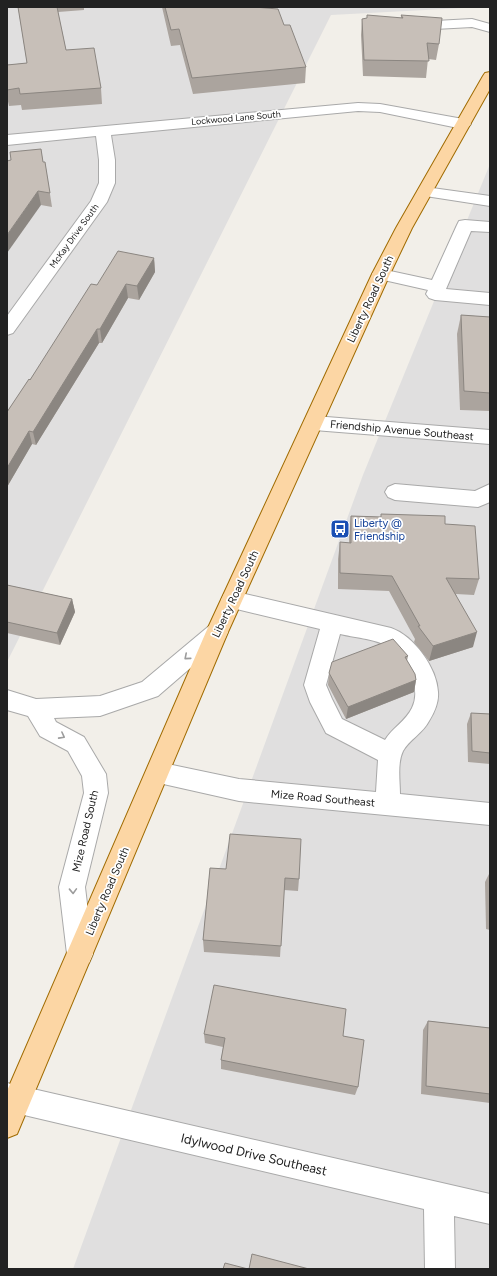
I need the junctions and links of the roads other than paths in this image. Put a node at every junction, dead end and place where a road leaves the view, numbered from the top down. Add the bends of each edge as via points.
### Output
1 (435, 25) edge
2 (490, 28) edge
3 (490, 76) edge
4 (464, 124) junction
5 (103, 131) junction
6 (7, 140) edge
7 (425, 192) junction
8 (490, 201) edge
9 (490, 227) edge
10 (381, 274) junction
11 (438, 287) junction
12 (490, 299) edge
13 (7, 329) edge
14 (314, 423) junction
15 (490, 438) edge
16 (395, 492) dead end
17 (490, 492) edge
18 (232, 600) junction
19 (332, 624) junction
20 (217, 632) junction
21 (7, 700) edge
22 (36, 709) junction
23 (390, 754) junction
24 (158, 773) junction
25 (388, 804) junction
26 (490, 814) edge
27 (80, 954) junction
28 (10, 1107) edge
29 (439, 1197) junction
30 (490, 1208) edge
31 (440, 1269) edge

1 - 2 street via 472,23
3 - 4 main road, Liberty Road South
4 - 5 street, Lockwood Lane South via 380,108 358,107
4 - 7 main road, Liberty Road South
5 - 6 street, Lockwood Lane South
5 - 13 street, McKay Drive South via 107,183 99,202
7 - 8 street
7 - 10 main road, Liberty Road South
9 - 11 street via 465,225
10 - 11 street
10 - 14 main road, Liberty Road South
11 - 12 street via 435,294
14 - 15 street, Friendship Avenue Southeast
14 - 18 main road, Liberty Road South
16 - 17 street via 478,500
18 - 19 street
18 - 20 main road, Liberty Road South
19 - 23 street via 315,685 321,702 334,726
19 - 23 street via 390,637 405,649 419,666 429,692 421,715 399,737
20 -> 22 street via 150,689 100,706
20 - 24 main road, Liberty Road South
21 - 22 street
22 -> 27 street, Mize Road South via 48,729 76,744 94,774 96,793 72,887
23 - 25 street
24 - 25 street, Mize Road Southeast via 239,790
24 - 27 main road, Liberty Road South
25 - 26 street, Mize Road Southeast
27 - 28 main road, Liberty Road South
28 - 29 street, Idylwood Drive Southeast
29 - 30 street, Idylwood Drive Southeast
29 - 31 street

